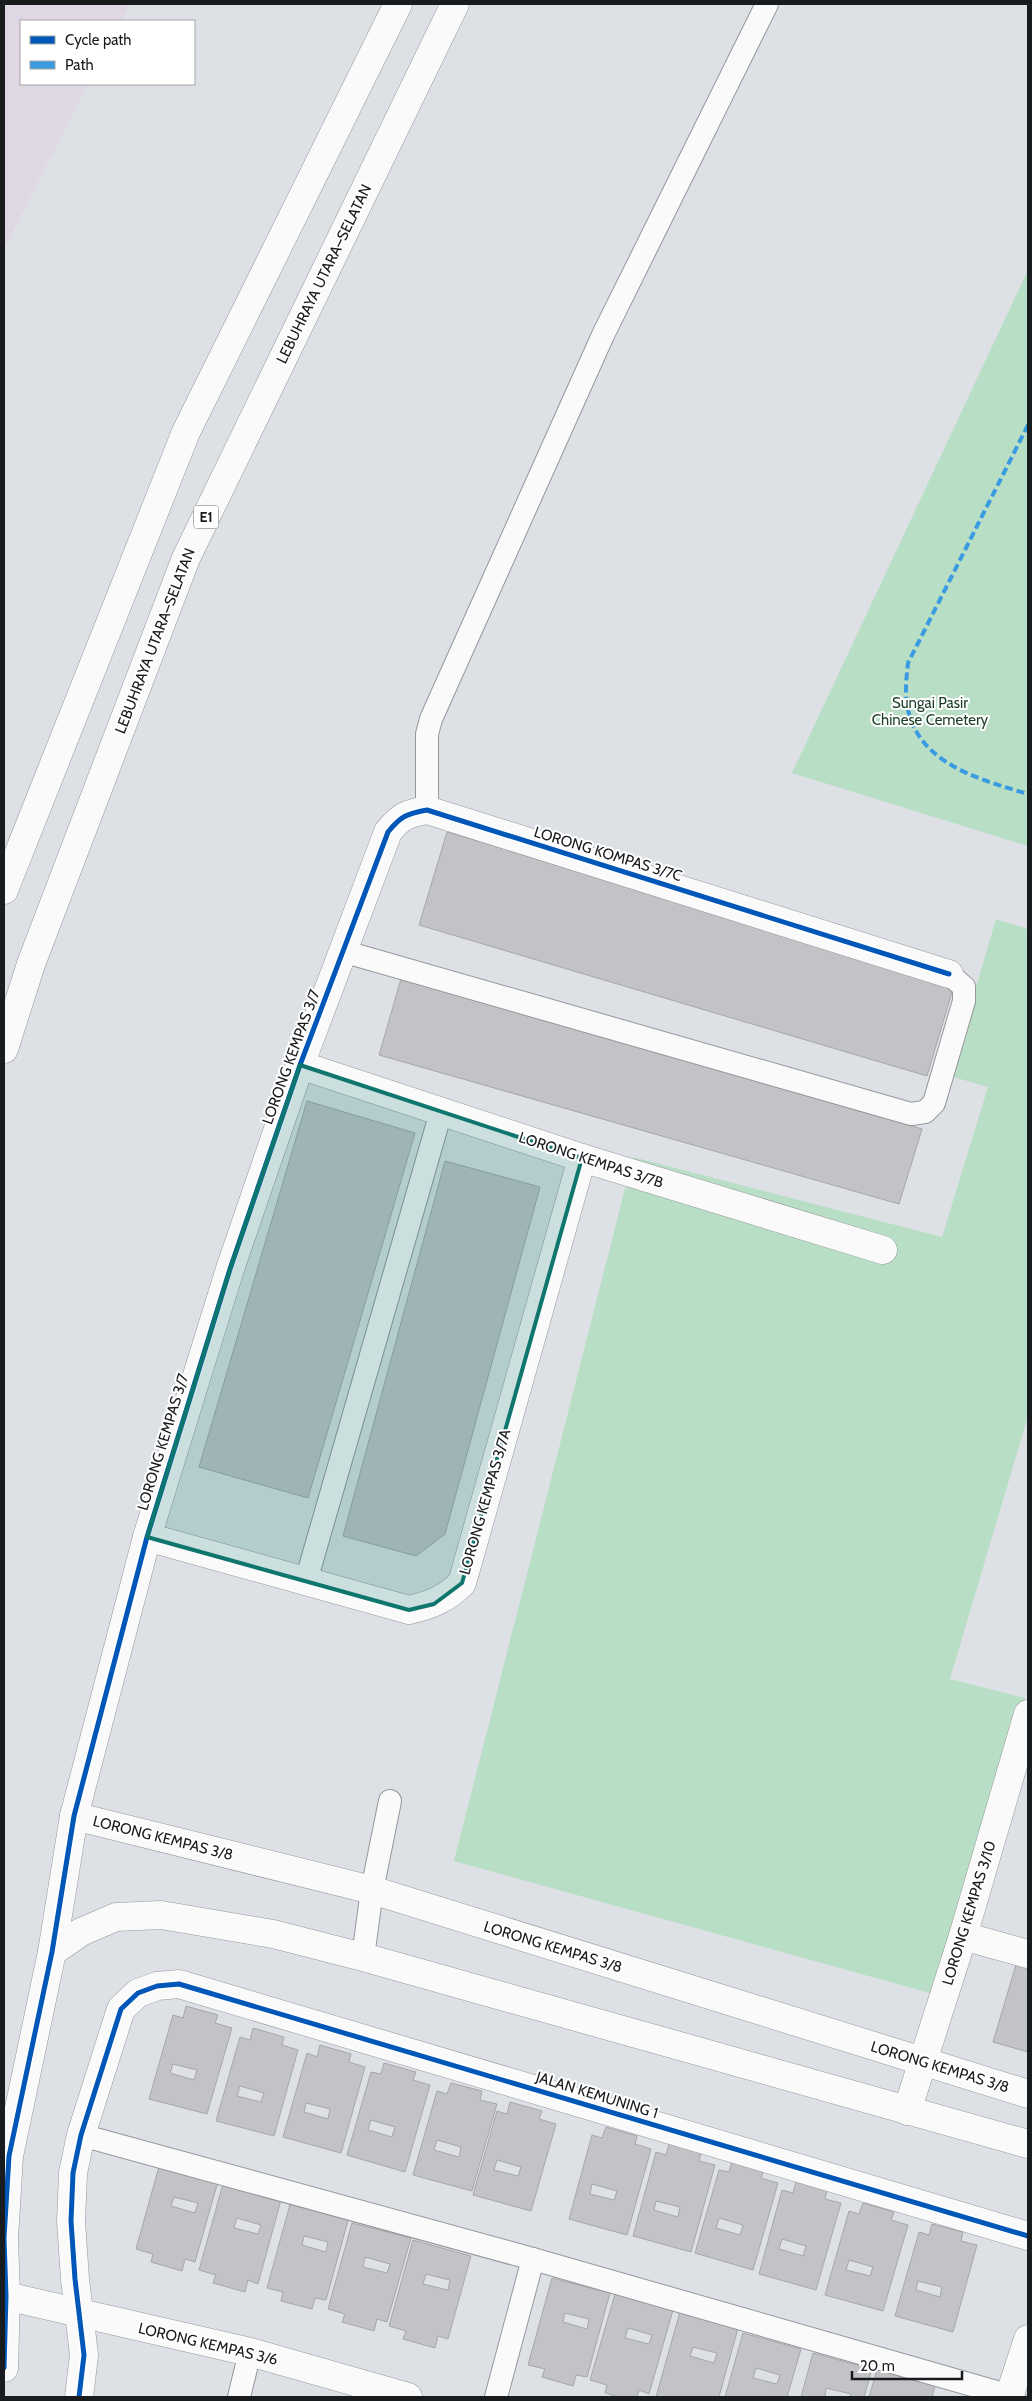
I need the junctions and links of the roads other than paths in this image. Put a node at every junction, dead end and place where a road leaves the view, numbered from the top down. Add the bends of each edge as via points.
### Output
1 (398, 4) edge
2 (455, 4) edge
3 (767, 4) edge
4 (427, 810) junction
5 (4, 890) edge
6 (342, 951) junction
7 (949, 974) joint
8 (4, 1049) edge
9 (300, 1065) junction
10 (441, 1112) junction
11 (582, 1158) junction
12 (884, 1250) dead end
13 (147, 1537) junction
14 (306, 1581) junction
15 (1028, 1714) edge
16 (1018, 1785) edge
17 (390, 1801) dead end
18 (74, 1816) junction
19 (372, 1890) junction
20 (963, 1936) junction
21 (52, 1952) junction
22 (1028, 1954) edge
23 (363, 1957) junction
24 (922, 2062) junction
25 (1028, 2094) edge
26 (906, 2112) junction
27 (81, 2135) junction
28 (1028, 2144) edge
29 (1028, 2236) edge
30 (533, 2259) junction
31 (6, 2296) junction
32 (78, 2314) junction
33 (1028, 2339) edge
34 (250, 2352) junction
35 (4, 2368) edge
36 (79, 2397) edge
37 (239, 2397) edge
38 (408, 2397) edge
39 (496, 2397) edge
40 (1011, 2397) edge

1 - 5 main road via 186,432
2 - 8 main road, LEBUHRAYA UTARA–SELATAN / E1 via 186,558 31,964
3 - 4 lane via 603,335 431,719 427,734
4 - 6 main road via 399,819 388,832
4 - 7 main road, LORONG KOMPAS 3/7C
6 - 7 lane via 911,1114 925,1112 934,1103 964,1002 964,987
6 - 9 main road, LORONG KEMPAS 3/7
9 - 10 main road, LORONG KEMPAS 3/7B
9 - 13 main road, LORONG KEMPAS 3/7 via 230,1269
10 - 11 main road, LORONG KEMPAS 3/7B
10 - 14 lane
11 - 12 main road, LORONG KEMPAS 3/7B
11 - 14 main road, LORONG KEMPAS 3/7A via 462,1583 434,1604 409,1610
13 - 14 main road, LORONG KEMPAS 3/7A
13 - 18 main road, LORONG KEMPAS 3/7
15 - 16 main road, LORONG KEMPAS 3/10
16 - 20 main road, LORONG KEMPAS 3/10
17 - 19 lane
18 - 19 main road, LORONG KEMPAS 3/8
18 - 21 main road, LORONG KEMPAS 3/7
19 - 23 lane
19 - 24 main road, LORONG KEMPAS 3/8
20 - 22 main road
20 - 24 main road, LORONG KEMPAS 3/10
21 - 23 main road via 82,1932 116,1917 161,1915 273,1934
21 - 31 main road, LORONG KEMPAS 3/7 via 9,2156 4,2238
23 - 26 main road
24 - 25 main road, LORONG KEMPAS 3/8
24 - 26 main road, LORONG KEMPAS 3/10
26 - 28 main road
27 - 29 main road, JALAN KEMUNING 1 via 121,2009 138,1993 157,1986 179,1984
27 - 30 lane
27 - 32 main road via 73,2174 71,2221
30 - 39 lane
30 - 40 lane
31 - 32 main road, LORONG KEMPAS 3/6
31 - 35 main road, LORONG KEMPAS 3/7
32 - 34 main road, LORONG KEMPAS 3/6
32 - 36 main road via 84,2355
33 - 40 main road
34 - 37 lane
34 - 38 main road, LORONG KEMPAS 3/6

